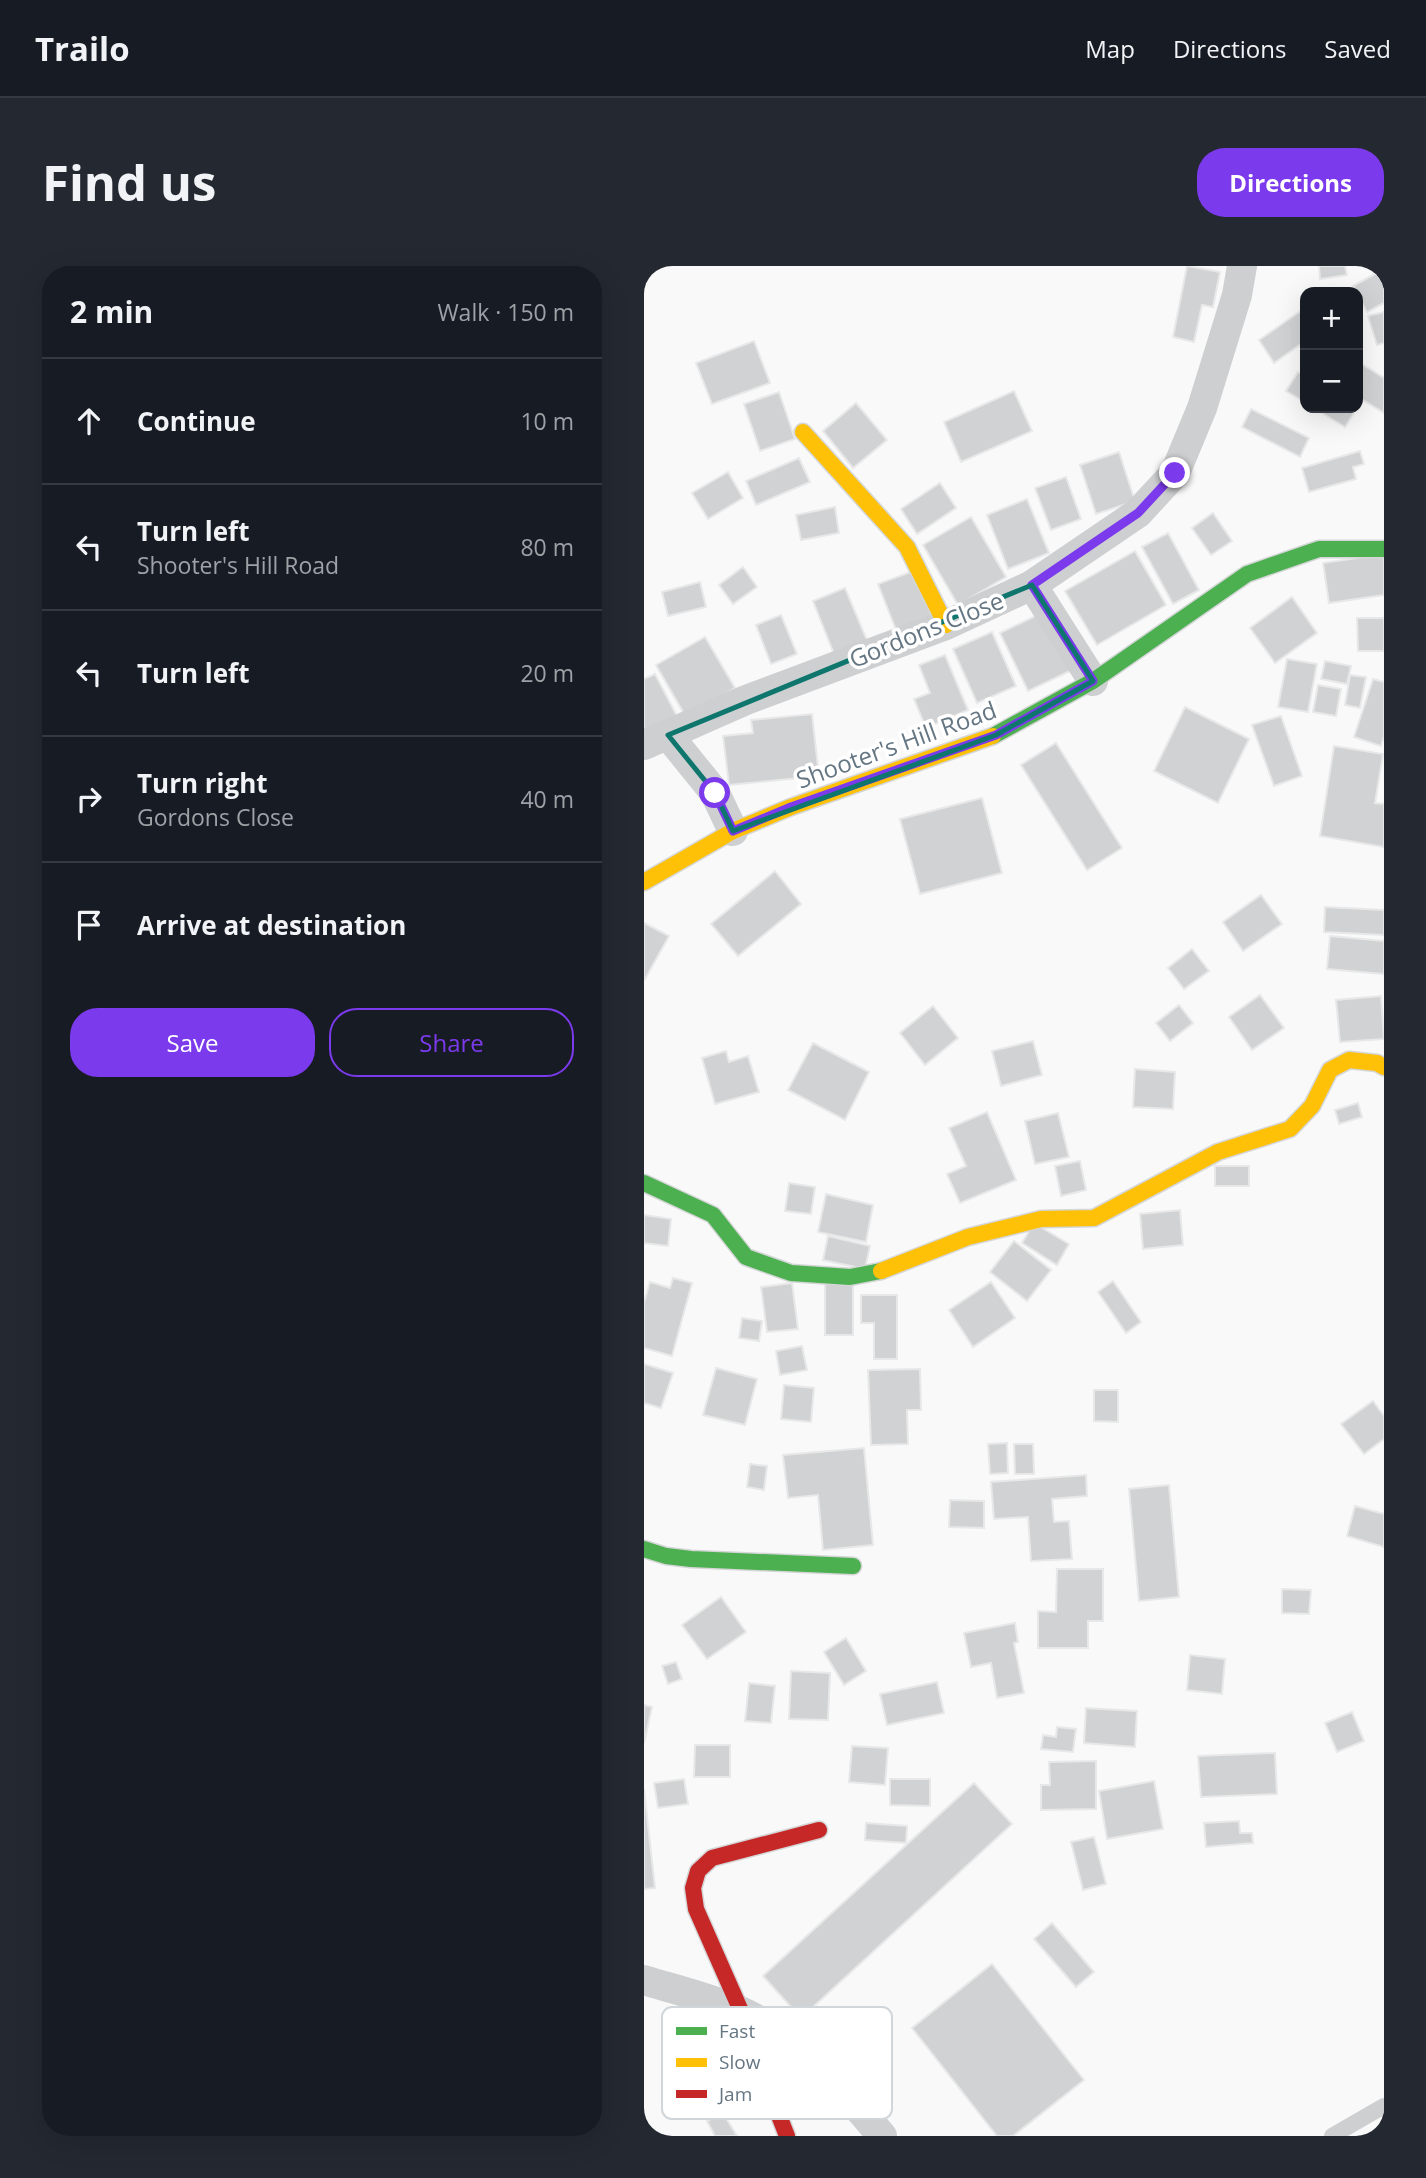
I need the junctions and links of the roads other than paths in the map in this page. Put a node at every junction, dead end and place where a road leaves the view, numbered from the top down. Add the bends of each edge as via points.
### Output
1 (1241, 266) edge
2 (803, 432) dead end
3 (1384, 549) edge
4 (1032, 585) junction
5 (946, 625) junction
6 (1093, 681) junction
7 (656, 740) edge
8 (733, 831) junction
9 (644, 882) edge
10 (1384, 1067) edge
11 (644, 1183) edge
12 (644, 1549) edge
13 (853, 1566) dead end
14 (819, 1830) dead end
15 (644, 1980) edge
16 (728, 2007) edge
17 (739, 2007) edge
18 (1384, 2106) edge
19 (780, 2119) edge
20 (868, 2119) edge
21 (787, 2136) edge
22 (882, 2136) edge
23 (1332, 2136) edge

1 - 4 street, Gordons Close via 1237,295 1202,408 1175,473 1138,513
2 - 5 street via 907,547
3 - 6 street, Shooter's Hill Road via 1319,549 1247,574
4 - 5 street, Gordons Close
4 - 6 street
5 - 7 street, Gordons Close via 746,700
6 - 8 street, Shooter's Hill Road via 996,735
7 - 8 street via 715,793
8 - 9 street, Shooter's Hill Road
10 - 11 street via 1349,1060 1330,1070 1312,1106 1290,1129 1218,1152 1094,1218 1041,1219 980,1234 874,1274 791,1273 746,1257 713,1215
12 - 13 street via 691,1559
14 - 17 street via 712,1858 698,1871 692,1888 696,1909
15 - 16 street
18 - 23 lane
19 - 21 street
20 - 22 street

